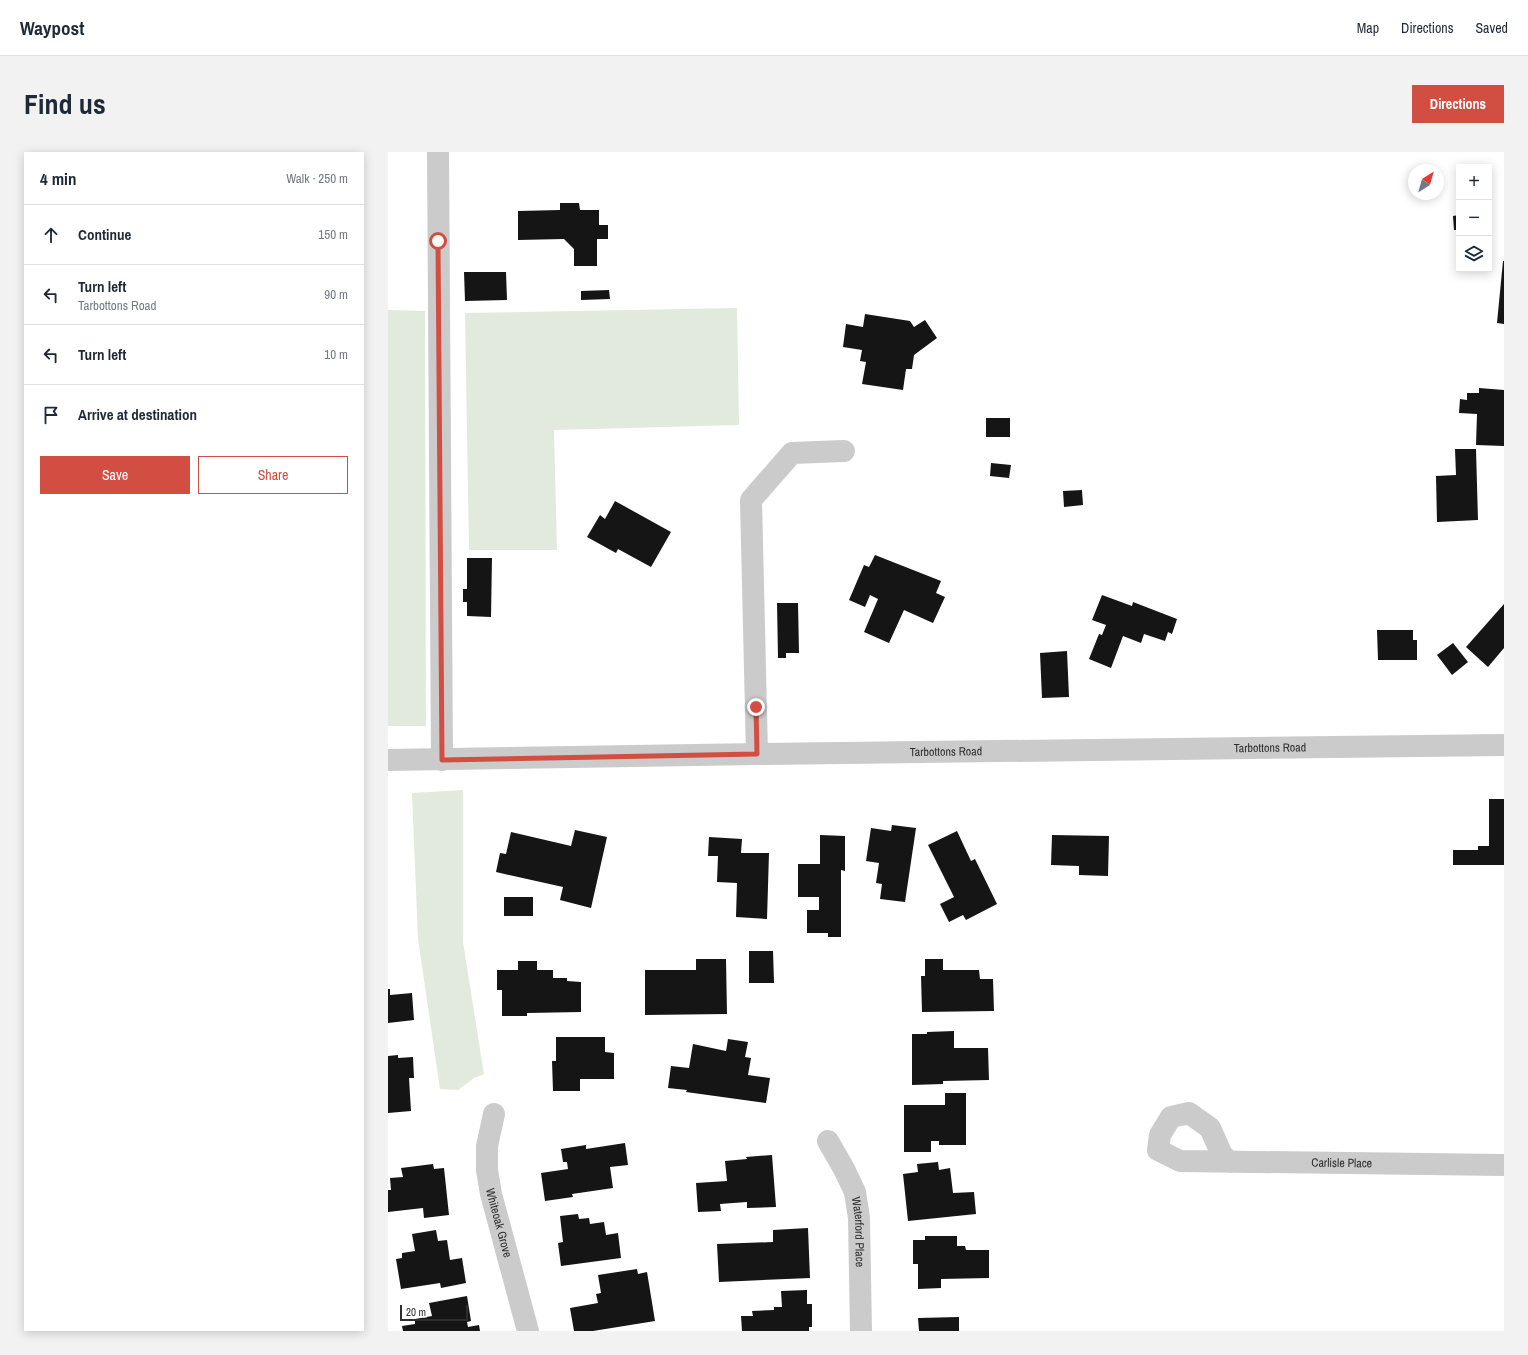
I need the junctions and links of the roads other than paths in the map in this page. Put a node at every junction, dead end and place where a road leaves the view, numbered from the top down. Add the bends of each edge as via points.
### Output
1 (438, 152) edge
2 (844, 451) dead end
3 (1504, 745) edge
4 (757, 754) junction
5 (388, 760) edge
6 (442, 760) junction
7 (494, 1114) dead end
8 (828, 1141) dead end
9 (1230, 1162) junction
10 (1504, 1165) edge
11 (528, 1331) edge
12 (862, 1331) edge

1 - 6 street
2 - 4 street via 792,453 751,500
3 - 4 street, Tarbottons Road
4 - 6 street, Tarbottons Road
5 - 6 street, Tarbottons Road
7 - 11 street, Whiteoak Grove via 487,1146 487,1170 491,1194
8 - 12 street, Waterford Place via 855,1192 859,1218
9 - 9 street, Carlisle Place via 1180,1161 1158,1150 1160,1135 1171,1117 1189,1113 1210,1128 1222,1155
9 - 10 street, Carlisle Place

